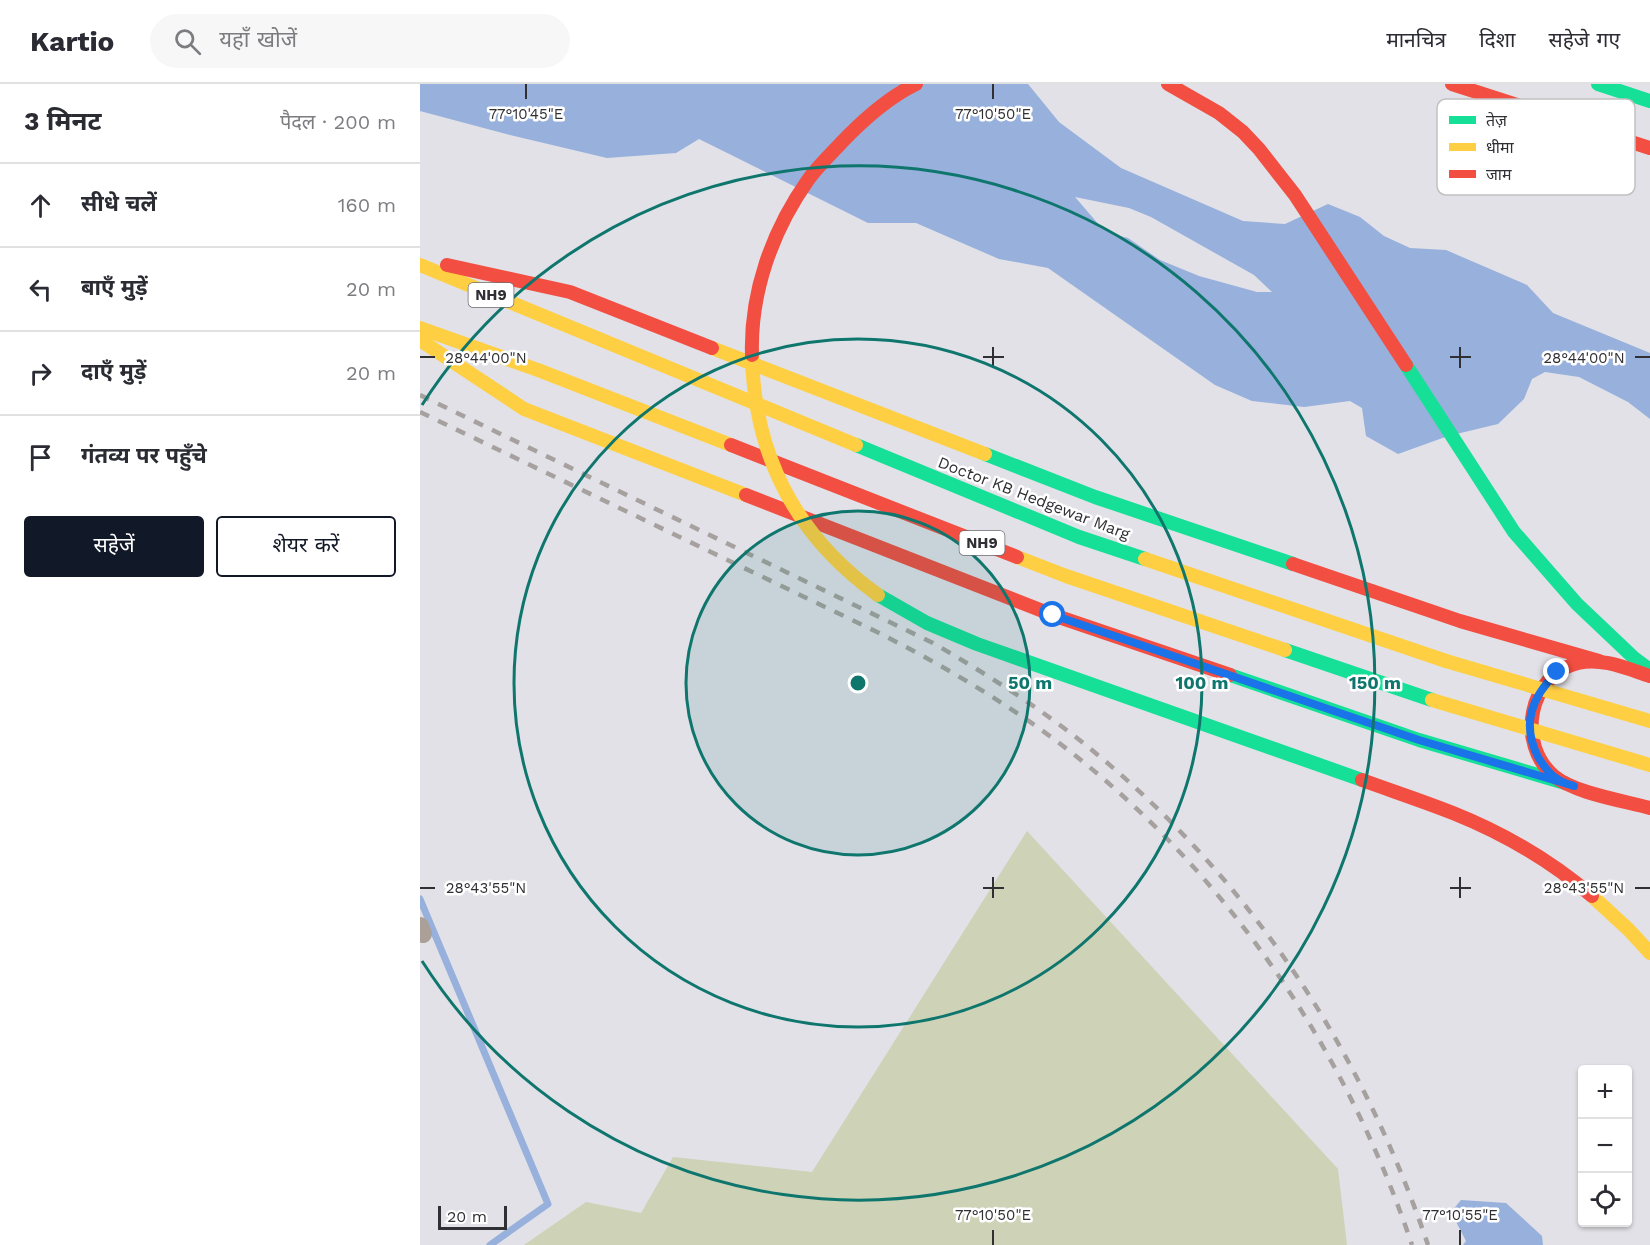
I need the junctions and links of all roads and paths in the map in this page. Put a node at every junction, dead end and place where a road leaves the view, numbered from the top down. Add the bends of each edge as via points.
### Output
1 (916, 84) edge
2 (1168, 84) edge
3 (1452, 84) edge
4 (1598, 84) edge
5 (1498, 99) edge
6 (1650, 100) edge
7 (1635, 143) edge
8 (1650, 148) edge
9 (420, 260) edge
10 (420, 265) edge
11 (420, 328) edge
12 (420, 340) edge
13 (1615, 666) junction
14 (1650, 670) edge
15 (1650, 676) edge
16 (1650, 721) edge
17 (1650, 765) edge
18 (1574, 786) junction
19 (1650, 808) edge
20 (1650, 953) edge

1 - 20 main road, bridge via 857,127 806,180 775,234 755,300 750,370 756,414 772,466 802,521 821,546 878,595 937,627 1454,813 1494,831 1582,886
2 - 14 main road via 1192,95 1236,126 1270,164 1295,195 1514,532 1577,604
3 - 5 main road
4 - 6 main road
7 - 8 main road
9 - 13 main road via 570,292 1095,497 1460,621
10 - 16 main road, Doctor KB Hedgewar Marg / NH9, bridge via 1079,537 1446,661
11 - 17 main road, NH9, bridge via 538,370 1066,576 1432,700
12 - 18 main road via 524,409 1053,615 1419,740
13 - 15 main road
13 - 18 main road via 1576,663 1557,672 1533,705 1532,745 1556,778
18 - 19 main road

